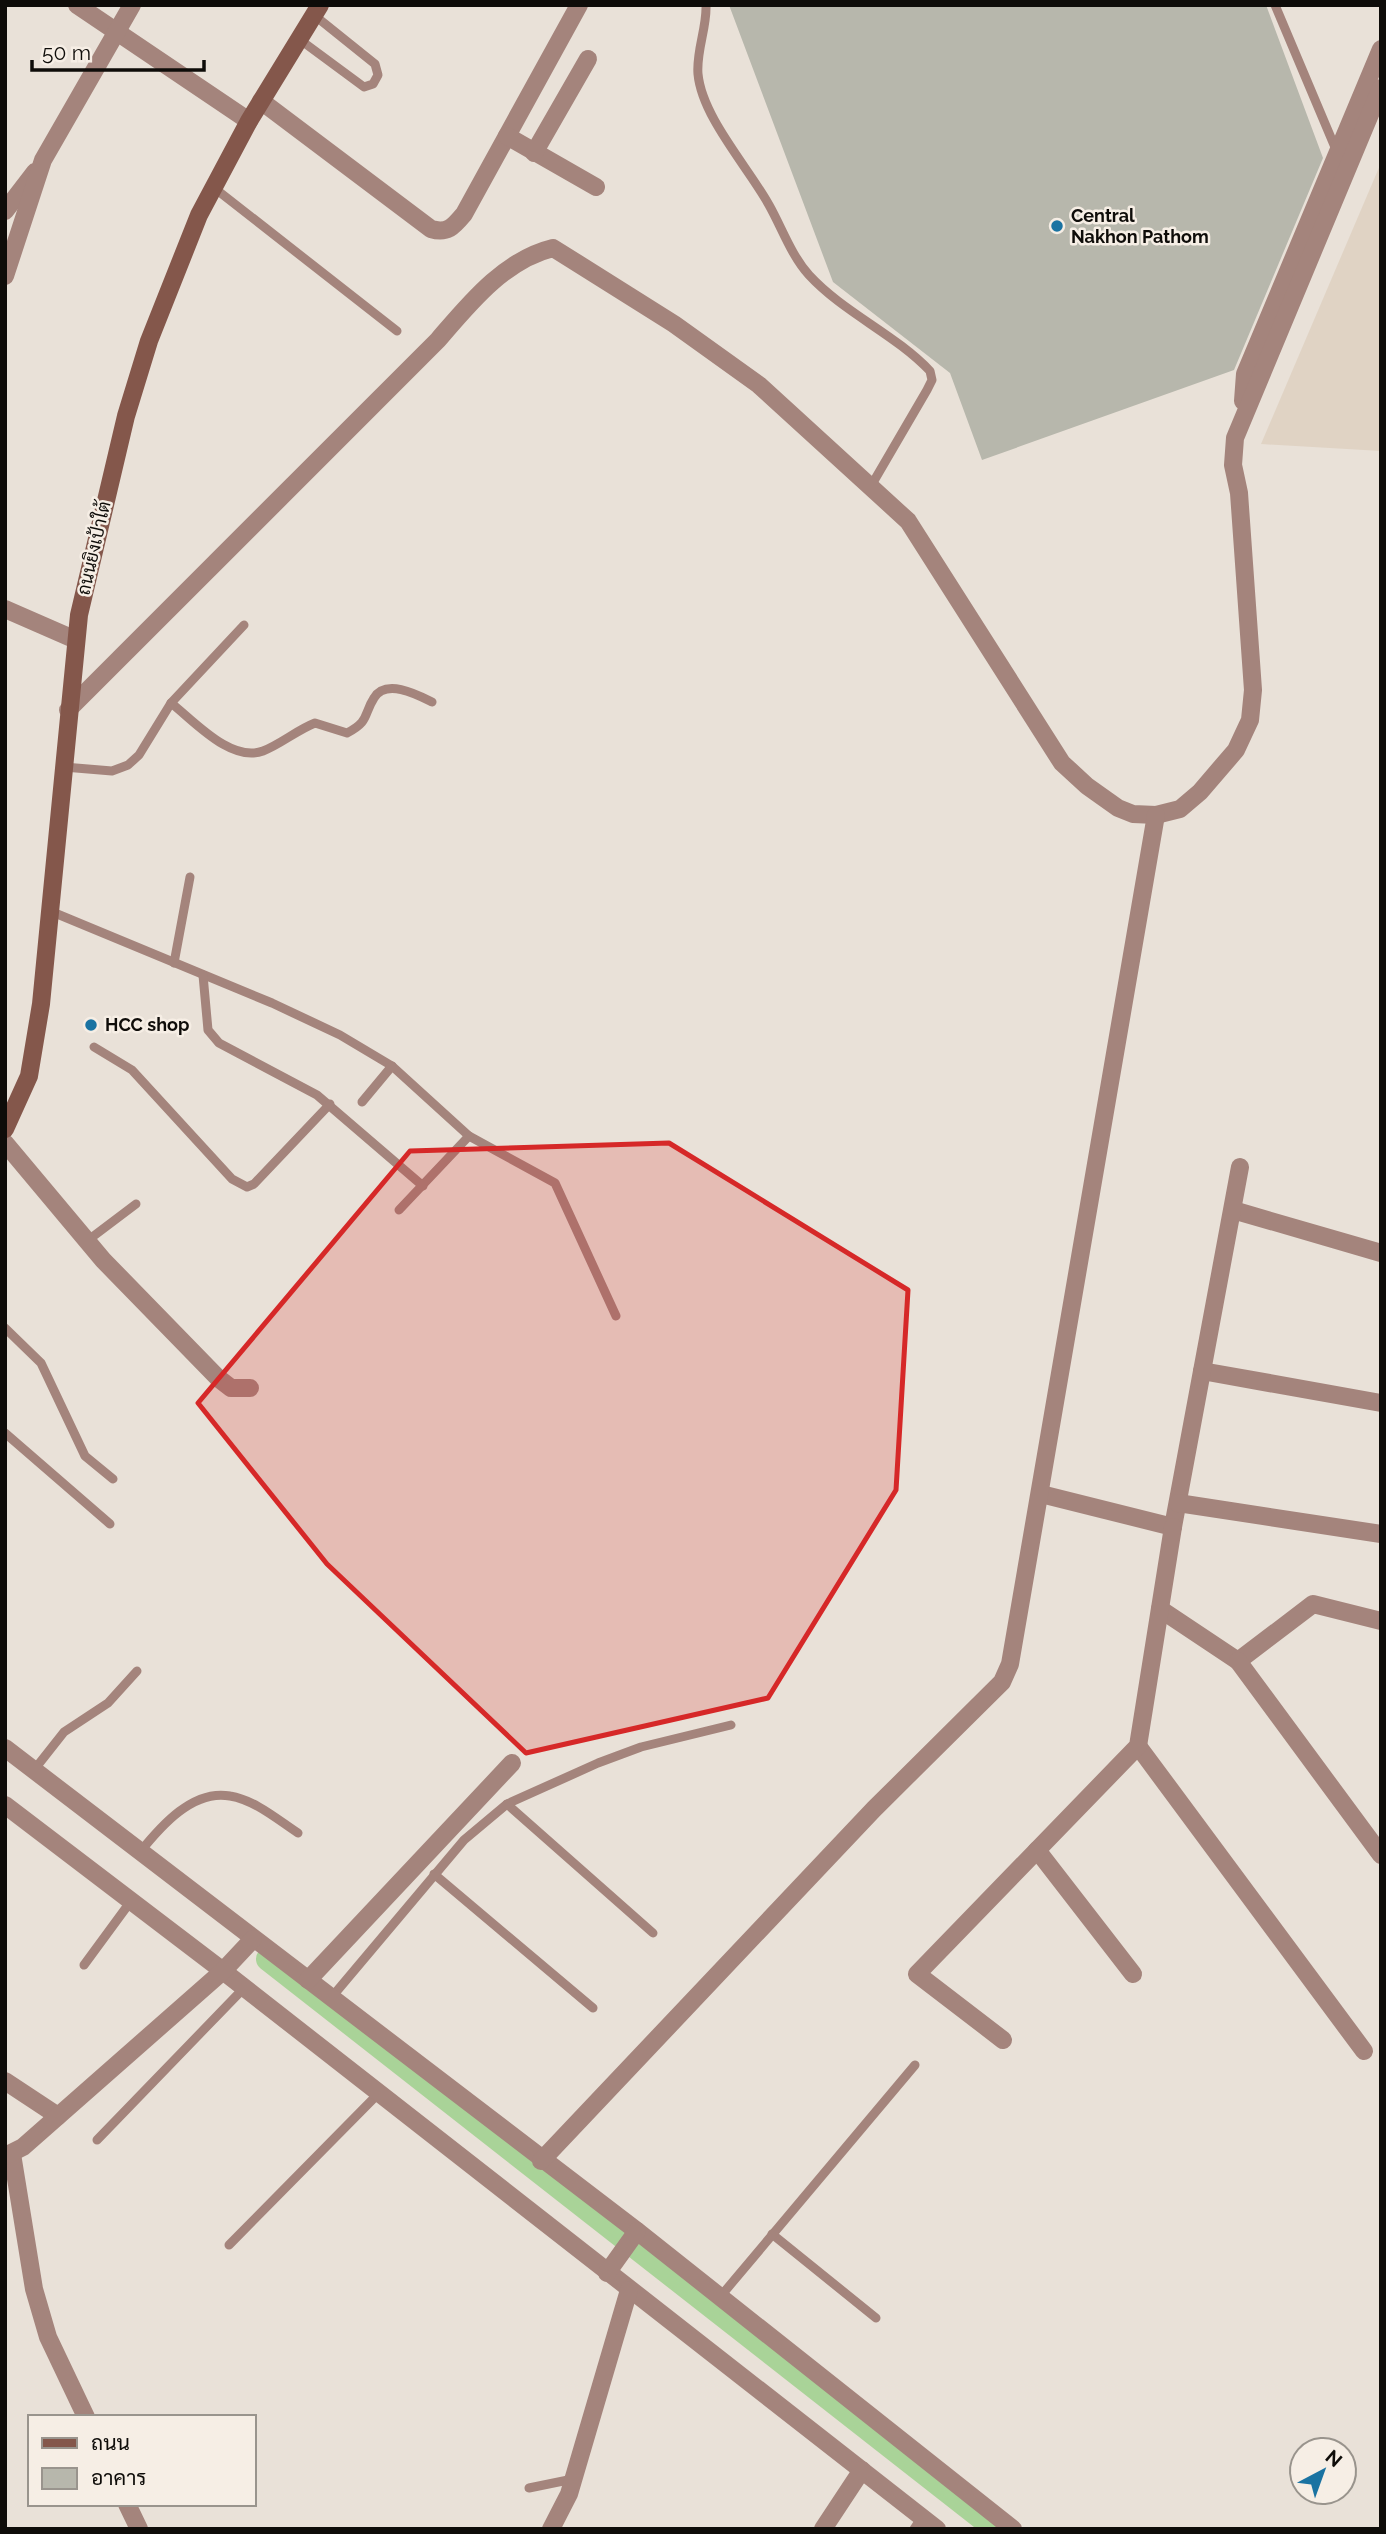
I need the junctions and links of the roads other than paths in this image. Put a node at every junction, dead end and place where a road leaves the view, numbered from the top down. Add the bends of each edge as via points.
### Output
1 (77, 5) edge
2 (132, 5) edge
3 (579, 5) edge
4 (706, 5) edge
5 (1275, 5) edge
6 (317, 10) edge
7 (114, 31) junction
8 (299, 39) junction
9 (1381, 50) edge
10 (589, 59) dead end
11 (1381, 88) edge
12 (261, 101) junction
13 (249, 121) junction
14 (507, 136) junction
15 (534, 153) junction
16 (1344, 157) junction
17 (43, 160) junction
18 (214, 187) junction
19 (596, 187) dead end
20 (5, 211) edge
21 (5, 276) edge
22 (397, 331) dead end
23 (871, 486) junction
24 (5, 609) edge
25 (244, 625) dead end
26 (76, 640) junction
27 (432, 702) dead end
28 (171, 703) junction
29 (68, 710) junction
30 (64, 767) junction
31 (1156, 815) junction
32 (190, 877) dead end
33 (50, 911) junction
34 (174, 962) junction
35 (203, 975) junction
36 (94, 1047) dead end
37 (392, 1066) junction
38 (362, 1102) dead end
39 (330, 1104) junction
40 (5, 1129) edge
41 (469, 1136) junction
42 (5, 1143) edge
43 (1241, 1167) dead end
44 (423, 1186) junction
45 (136, 1204) dead end
46 (399, 1210) dead end
47 (1233, 1210) junction
48 (87, 1241) junction
49 (1381, 1253) edge
50 (616, 1316) dead end
51 (5, 1328) edge
52 (1202, 1371) junction
53 (250, 1388) dead end
54 (1381, 1403) edge
55 (5, 1433) edge
56 (113, 1479) dead end
57 (1041, 1494) junction
58 (1178, 1503) junction
59 (110, 1524) dead end
60 (1173, 1527) junction
61 (1381, 1534) edge
62 (1160, 1609) junction
63 (1381, 1622) edge
64 (1238, 1661) junction
65 (137, 1671) dead end
66 (731, 1725) dead end
67 (1138, 1746) junction
68 (5, 1748) edge
69 (512, 1763) dead end
70 (34, 1770) junction
71 (507, 1804) junction
72 (5, 1805) edge
73 (298, 1833) dead end
74 (1037, 1850) junction
75 (140, 1852) junction
76 (1381, 1855) edge
77 (434, 1874) junction
78 (131, 1901) junction
79 (653, 1933) dead end
80 (251, 1941) junction
81 (84, 1965) dead end
82 (227, 1968) junction
83 (1133, 1973) dead end
84 (308, 1980) junction
85 (244, 1988) junction
86 (331, 1998) junction
87 (593, 2008) dead end
88 (1003, 2040) dead end
89 (1364, 2051) dead end
90 (915, 2065) dead end
91 (5, 2081) edge
92 (378, 2094) junction
93 (58, 2116) junction
94 (97, 2140) dead end
95 (9, 2155) edge
96 (541, 2161) junction
97 (772, 2234) junction
98 (634, 2236) junction
99 (229, 2245) dead end
100 (611, 2268) junction
101 (629, 2290) junction
102 (720, 2297) junction
103 (876, 2318) dead end
104 (85, 2415) edge
105 (862, 2470) junction
106 (573, 2479) junction
107 (529, 2488) dead end
108 (128, 2506) edge
109 (918, 2523) edge
110 (139, 2529) edge
111 (551, 2529) edge
112 (823, 2529) edge
113 (937, 2529) edge
114 (1013, 2529) edge

1 - 7 street
2 - 7 street
3 - 14 street
4 - 23 lane via 698,74 702,90 710,112 796,257 825,289 930,371 927,390
5 - 16 lane
6 - 8 main road, ถนนยิงเป้าใต้
6 - 8 lane via 375,64 378,75 373,84 364,87 352,81
7 - 13 street
7 - 17 street
8 - 12 main road, ถนนยิงเป้าใต้
9 - 16 street
10 - 15 street
11 - 16 street
12 - 13 main road, ถนนยิงเป้าใต้
12 - 14 street via 441,232 464,214
13 - 18 main road, ถนนยิงเป้าใต้
14 - 15 street
15 - 19 street
16 - 31 street via 1276,309 1235,438 1233,465 1253,690 1250,720 1236,750 1200,792 1180,809
17 - 20 street
17 - 21 street
18 - 22 lane
18 - 26 main road, ถนนยิงเป้าใต้ via 149,341 126,416
23 - 29 street via 785,406 674,324 553,248 540,251 484,288 438,340
23 - 31 street via 908,521 1062,763 1118,808
24 - 26 street
25 - 28 lane
26 - 29 main road, ถนนยิงเป้าใต้
27 - 28 lane via 408,690 378,693 369,714 347,733 315,723 249,755 228,748
28 - 30 lane via 128,765 112,771
29 - 30 main road, ถนนยิงเป้าใต้
30 - 33 main road, ถนนยิงเป้าใต้
31 - 57 street
32 - 34 lane
33 - 34 lane
33 - 40 main road, ถนนยิงเป้าใต้ via 29,1076
34 - 35 lane
35 - 37 lane via 340,1035
35 - 39 lane via 208,1030 219,1043
36 - 39 lane via 132,1070 232,1179 247,1187
37 - 38 lane
37 - 41 lane
39 - 44 lane
41 - 44 lane
41 - 50 lane via 555,1183
42 - 48 street
43 - 47 street
44 - 46 lane
45 - 48 lane
47 - 49 street
47 - 52 street
48 - 53 street via 218,1378 231,1388
51 - 56 lane via 41,1363 85,1455
52 - 54 street
52 - 58 street
55 - 59 lane
57 - 60 street
57 - 96 street via 1010,1664 1002,1682 874,1809
58 - 60 street
58 - 61 street
60 - 62 street
62 - 64 street
62 - 67 street
63 - 64 street via 1313,1604
64 - 76 street
65 - 70 lane via 108,1703 64,1732
66 - 71 lane via 630,1751
67 - 74 street
67 - 89 street
68 - 70 street
69 - 84 street
70 - 75 street
71 - 77 lane
71 - 79 lane
72 - 78 street
73 - 75 lane via 250,1802 217,1796 176,1814
74 - 83 street
74 - 88 street via 917,1974
75 - 80 street
77 - 86 lane
77 - 87 lane
78 - 81 lane
78 - 82 street
80 - 82 street
80 - 84 street
82 - 85 street
82 - 93 street
84 - 86 street
85 - 92 street
85 - 94 lane
86 - 96 street
90 - 97 lane
91 - 93 street
92 - 99 lane
92 - 100 street
93 - 95 street
95 - 104 street via 44,2325
96 - 98 street
97 - 102 lane
97 - 103 lane
98 - 100 street
98 - 102 street
100 - 101 street
101 - 105 street
101 - 106 street
102 - 114 street
105 - 109 street
105 - 112 street
106 - 107 lane
106 - 111 street
108 - 110 street
109 - 113 street

